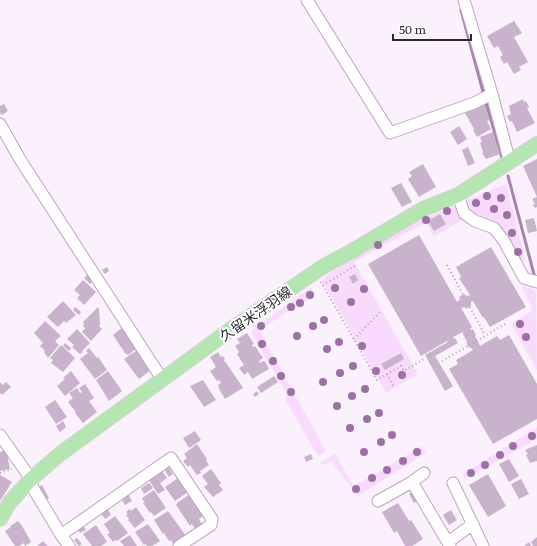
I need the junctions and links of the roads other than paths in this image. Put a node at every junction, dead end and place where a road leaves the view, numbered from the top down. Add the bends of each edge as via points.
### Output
1 (307, 0) edge
2 (464, 0) edge
3 (492, 94) junction
4 (0, 124) edge
5 (537, 144) edge
6 (510, 163) junction
7 (458, 195) junction
8 (534, 281) edge
9 (162, 379) junction
10 (0, 434) edge
11 (424, 473) dead end
12 (31, 479) junction
13 (412, 482) junction
14 (453, 483) dead end
15 (378, 501) dead end
16 (0, 519) edge
17 (473, 524) junction
18 (65, 542) edge
19 (449, 544) edge
20 (179, 546) edge
21 (483, 546) edge

1 - 3 street via 390,133
2 - 3 street
3 - 6 street
4 - 9 street via 21,161
5 - 6 main road, 久留米浮羽線
6 - 7 main road, 久留米浮羽線
7 - 8 street via 464,213 475,221 494,228 524,278
7 - 9 main road, 久留米浮羽線 via 423,209 324,266
9 - 12 main road, 久留米浮羽線 via 60,454
10 - 12 street
11 - 13 street
12 - 16 main road, 久留米浮羽線 via 10,502
12 - 18 street via 33,488
13 - 15 street
13 - 19 street
14 - 17 street
17 - 19 street
17 - 21 street
18 - 20 street via 171,458 212,519 211,525

